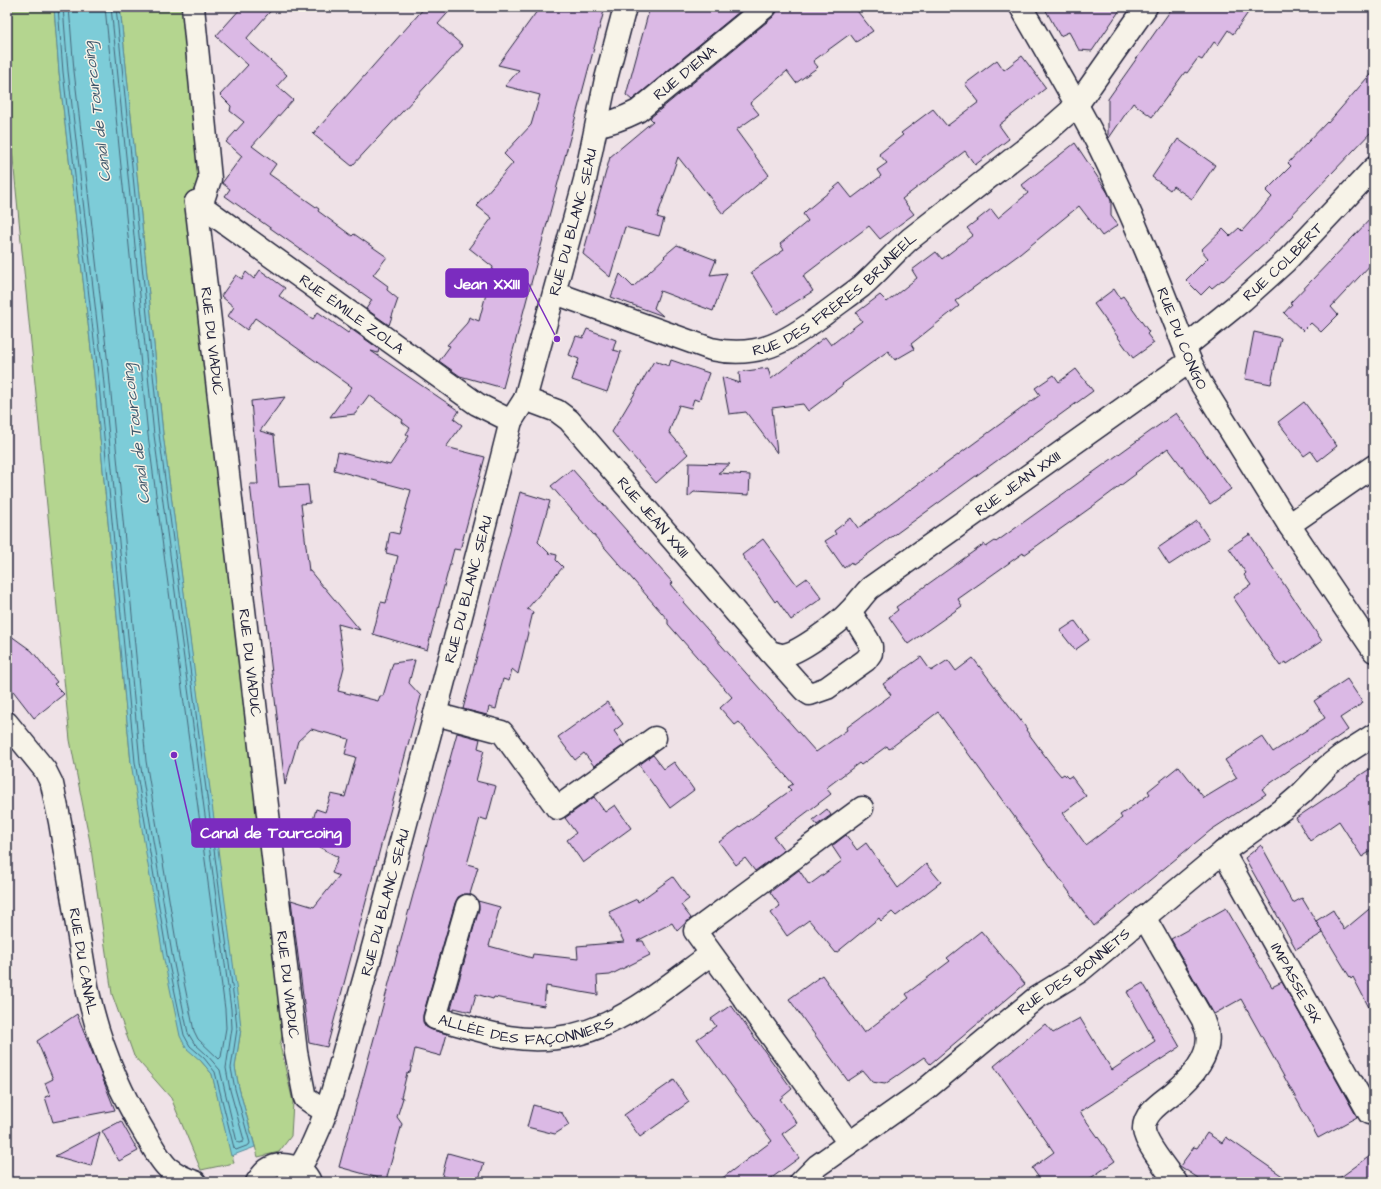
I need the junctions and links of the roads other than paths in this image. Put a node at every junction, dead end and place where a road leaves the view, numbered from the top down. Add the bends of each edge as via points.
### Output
1 (193, 7) edge
2 (625, 7) edge
3 (766, 7) edge
4 (1021, 7) edge
5 (1146, 7) edge
6 (1077, 105) junction
7 (597, 125) junction
8 (1374, 168) edge
9 (199, 204) junction
10 (555, 293) junction
11 (1187, 354) junction
12 (525, 398) junction
13 (511, 421) junction
14 (1374, 466) edge
15 (1289, 525) junction
16 (850, 611) junction
17 (1374, 651) edge
18 (770, 652) junction
19 (435, 714) junction
20 (7, 723) edge
21 (1374, 735) edge
22 (655, 738) dead end
23 (862, 808) dead end
24 (1222, 852) junction
25 (467, 906) dead end
26 (1144, 917) junction
27 (711, 954) junction
28 (326, 1111) junction
29 (1369, 1113) dead end
30 (849, 1144) junction
31 (305, 1175) edge
32 (195, 1182) edge
33 (257, 1182) edge
34 (801, 1182) edge
35 (1176, 1182) edge

1 - 9 street via 210,179
2 - 7 street, RUE DU BLANC SEAU
3 - 7 street, RUE D'IENA via 638,111 622,120
4 - 6 street, RUE DU CONGO
5 - 6 street, RUE DES FRÈRES BRUNEEL
6 - 10 street, RUE DES FRÈRES BRUNEEL via 1042,136 910,239 862,286 779,344 744,352 711,349
6 - 11 street, RUE DU CONGO via 1130,213
7 - 10 street, RUE DU BLANC SEAU
8 - 11 street, RUE COLBERT via 1286,261
9 - 13 street, RUE ÉMILE ZOLA via 477,404
9 - 28 street, RUE DU VIADUC via 296,1052 305,1098
10 - 12 street, RUE DU BLANC SEAU
11 - 15 street, RUE DU CONGO via 1200,382
11 - 16 street, RUE JEAN XXIII via 870,588
12 - 13 street, RUE DU BLANC SEAU
12 - 18 street, RUE JEAN XXIII via 557,411 569,420
13 - 19 street, RUE DU BLANC SEAU
14 - 15 street
15 - 17 street, RUE DU CONGO
16 - 18 street, RUE JEAN XXIII via 840,621 793,652 783,655
16 - 18 street, RUE JEAN XXIII via 871,646 870,653 866,660 827,688 810,694
19 - 22 street via 502,732 557,808
19 - 28 street, RUE DU BLANC SEAU
20 - 32 street, RUE DU CANAL via 52,784 88,992 109,1062 132,1113 159,1157 178,1174
21 - 24 street, RUE DES BONNETS via 1341,756 1287,806
23 - 27 street via 695,931
24 - 26 street, RUE DES BONNETS
24 - 29 street, IMPASSE SIX
25 - 27 street, ALLÉE DES FAÇONNIERS via 435,1018 509,1037 529,1039 568,1036 602,1026 639,1006
26 - 30 street, RUE DES BONNETS via 1080,971 1036,998 926,1089
26 - 35 street via 1207,1031 1205,1055 1183,1084 1150,1112 1144,1130 1147,1141
27 - 30 street
28 - 31 street, RUE DU BLANC SEAU
30 - 34 street, RUE DES BONNETS via 817,1166
31 - 33 street via 291,1166 275,1166

